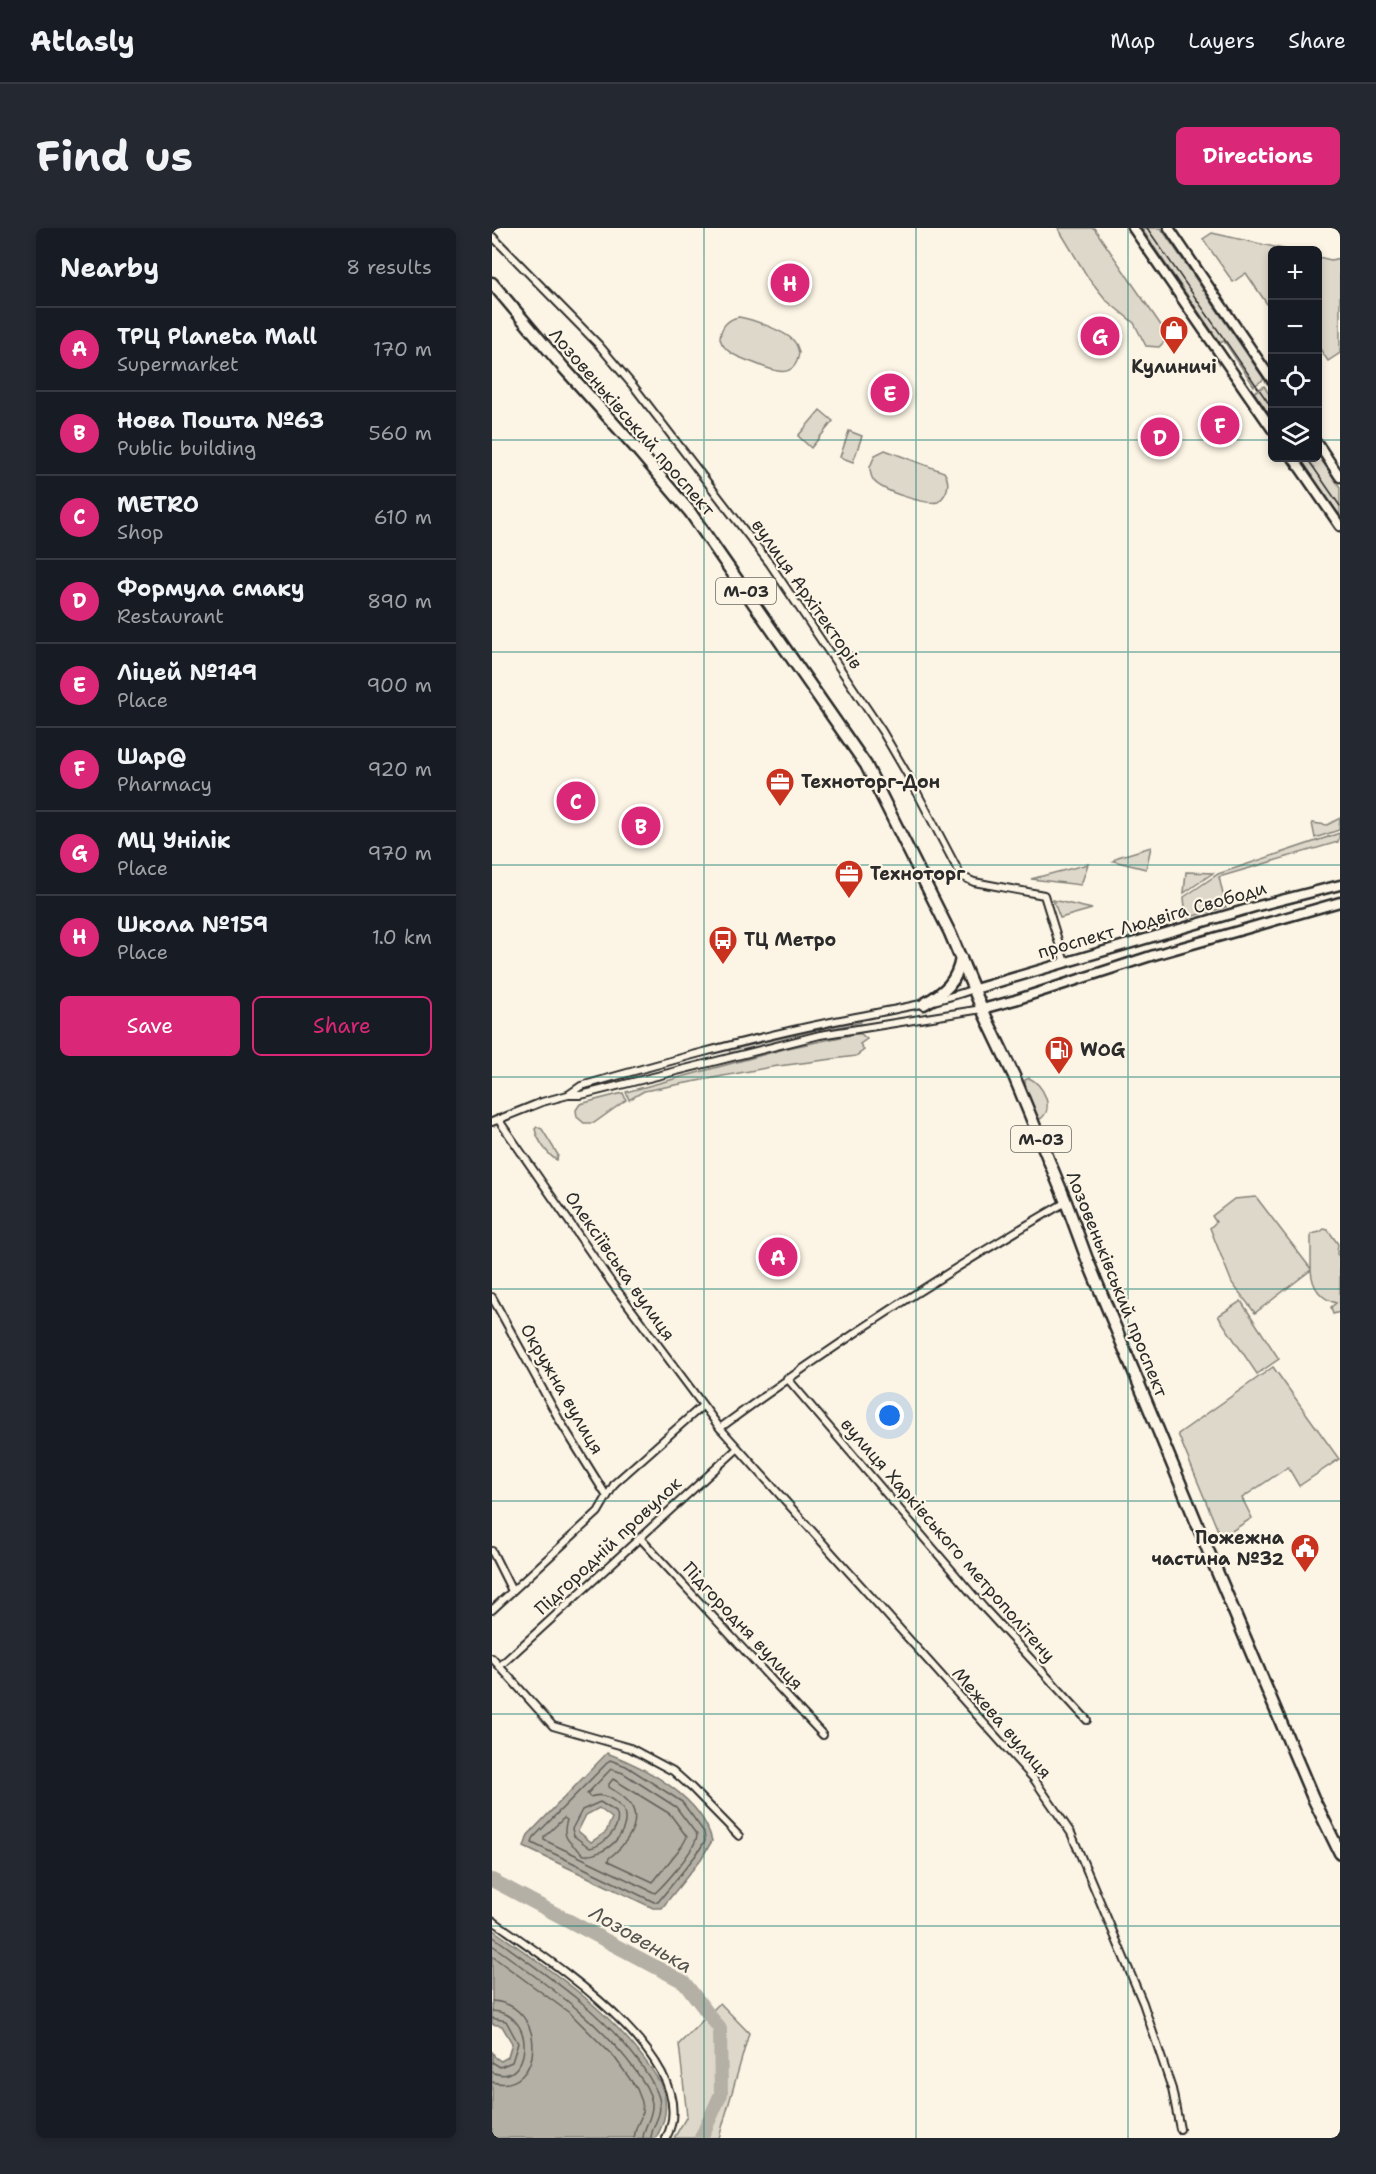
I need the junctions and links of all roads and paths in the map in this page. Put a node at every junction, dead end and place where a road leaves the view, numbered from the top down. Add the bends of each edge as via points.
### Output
1 (1134, 228) edge
2 (1170, 228) edge
3 (492, 236) edge
4 (492, 283) edge
5 (1268, 374) edge
6 (1268, 423) edge
7 (1322, 451) edge
8 (1296, 462) edge
9 (1340, 477) edge
10 (1340, 526) edge
11 (1340, 885) edge
12 (1340, 902) edge
13 (961, 957) junction
14 (1065, 963) junction
15 (975, 989) junction
16 (924, 1004) junction
17 (982, 1009) junction
18 (878, 1013) junction
19 (882, 1024) junction
20 (568, 1095) junction
21 (495, 1121) edge
22 (1066, 1202) junction
23 (492, 1297) edge
24 (787, 1378) junction
25 (702, 1406) junction
26 (720, 1428) junction
27 (737, 1449) junction
28 (606, 1495) junction
29 (640, 1538) junction
30 (492, 1551) edge
31 (512, 1591) junction
32 (492, 1610) edge
33 (492, 1658) edge
34 (500, 1666) junction
35 (1087, 1720) dead end
36 (823, 1735) dead end
37 (739, 1836) dead end
38 (1340, 1853) edge
39 (492, 1920) edge
40 (1180, 2129) dead end
41 (666, 2138) edge

1 - 6 main road
2 - 5 main road
3 - 14 street, вулиця Архітекторів via 598,344 770,564 882,731 961,876 1044,895
4 - 13 highway, Лозовеньківський проспект / М-03 via 690,512 848,738 866,765
7 - 9 main road
8 - 10 main road
11 - 14 main road, проспект Людвіга Свободи
12 - 17 main road, проспект Людвіга Свободи
13 - 15 highway, Лозовеньківський проспект / М-03
13 - 16 highway via 950,986
14 - 15 main road, проспект Людвіга Свободи
15 - 16 street
15 - 17 highway, Лозовеньківський проспект / М-03
16 - 18 street
17 - 19 street
17 - 22 highway, Лозовеньківський проспект / М-03
18 - 19 street
18 - 20 street via 686,1056 581,1086
19 - 20 street
20 - 21 street
21 - 25 street, Олексіївська вулиця
22 - 24 street via 983,1250
22 - 38 highway, Лозовеньківський проспект / М-03 via 1219,1576
23 - 28 street, Окружна вулиця
24 - 26 street
24 - 35 street, вулиця Харківського метрополітену via 984,1608
25 - 26 street, Олексіївська вулиця
25 - 28 street
26 - 27 street, Межева вулиця
27 - 29 street, Підгородній провулок
27 - 40 street, Межева вулиця via 1034,1779 1071,1833 1143,2003 1172,2089
28 - 31 street via 598,1512
29 - 34 street, Підгородній провулок
29 - 36 street, Підгородня вулиця
30 - 31 street
31 - 32 street
33 - 34 street
34 - 37 street via 554,1726 630,1748 673,1771
39 - 41 street via 567,1974 644,2045 663,2074 673,2102 672,2127

